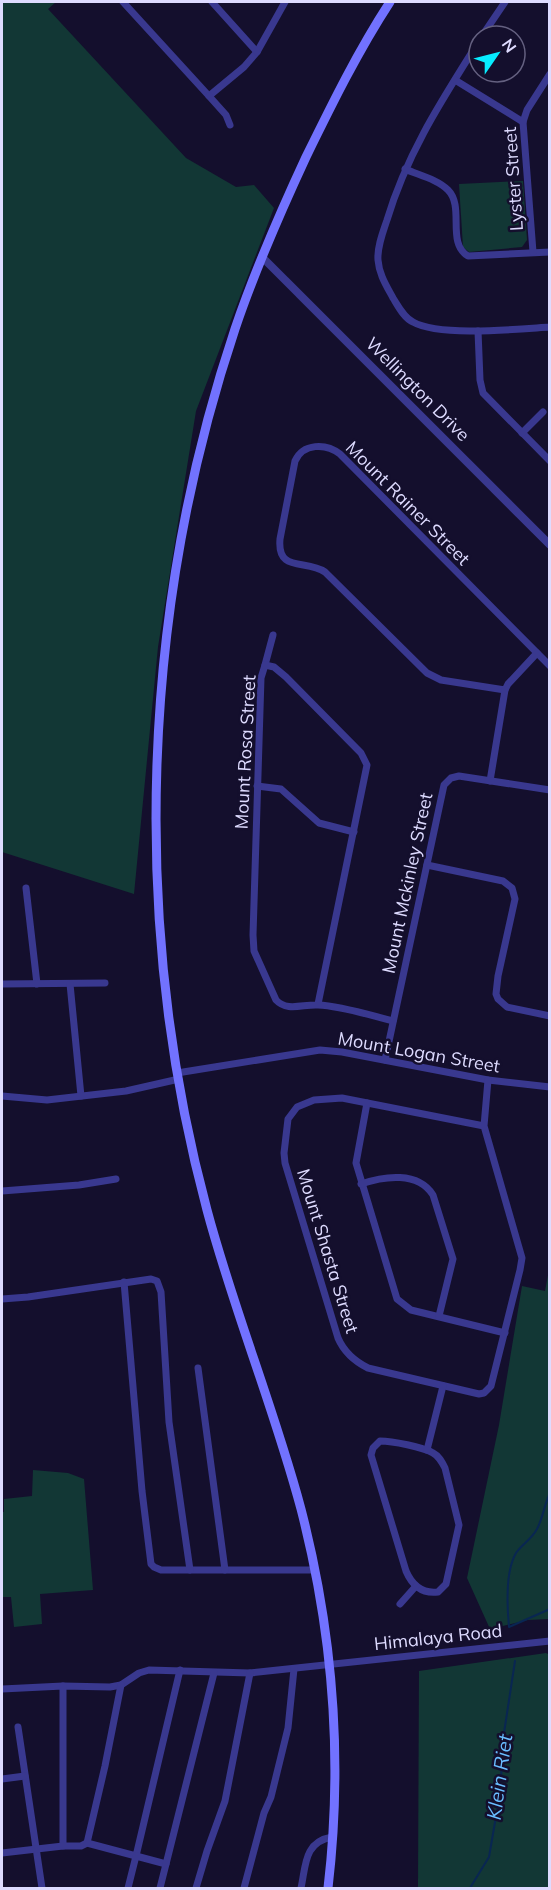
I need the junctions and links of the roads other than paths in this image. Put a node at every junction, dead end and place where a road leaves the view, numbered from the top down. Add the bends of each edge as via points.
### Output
1 (123, 2) edge
2 (212, 2) edge
3 (285, 2) edge
4 (390, 2) edge
5 (506, 2) edge
6 (490, 24) edge
7 (257, 52) junction
8 (467, 60) edge
9 (549, 74) edge
10 (455, 80) junction
11 (209, 96) junction
12 (523, 122) junction
13 (230, 125) dead end
14 (405, 169) junction
15 (533, 252) junction
16 (549, 252) edge
17 (262, 257) junction
18 (549, 327) edge
19 (478, 331) junction
20 (543, 412) dead end
21 (522, 433) junction
22 (549, 460) edge
23 (549, 545) edge
24 (273, 635) dead end
25 (537, 653) junction
26 (265, 665) junction
27 (549, 666) edge
28 (505, 690) junction
29 (490, 781) junction
30 (257, 786) junction
31 (549, 790) edge
32 (354, 832) junction
33 (427, 865) junction
34 (26, 888) dead end
35 (105, 983) dead end
36 (2, 984) edge
37 (37, 984) junction
38 (70, 984) junction
39 (318, 1005) junction
40 (549, 1016) edge
41 (393, 1021) junction
42 (385, 1060) junction
43 (178, 1076) junction
44 (488, 1080) junction
45 (549, 1087) edge
46 (2, 1096) edge
47 (81, 1096) junction
48 (367, 1103) junction
49 (484, 1126) junction
50 (116, 1179) dead end
51 (361, 1184) junction
52 (2, 1191) edge
53 (124, 1282) junction
54 (2, 1299) edge
55 (439, 1316) junction
56 (505, 1333) junction
57 (198, 1368) dead end
58 (443, 1386) junction
59 (427, 1450) junction
60 (189, 1570) junction
61 (225, 1570) junction
62 (315, 1570) junction
63 (416, 1586) junction
64 (400, 1604) dead end
65 (549, 1641) edge
66 (330, 1664) junction
67 (294, 1669) junction
68 (180, 1670) junction
69 (214, 1673) junction
70 (250, 1673) junction
71 (121, 1684) junction
72 (63, 1686) junction
73 (2, 1689) edge
74 (18, 1727) dead end
75 (25, 1776) junction
76 (2, 1779) edge
77 (332, 1837) junction
78 (87, 1844) junction
79 (63, 1846) junction
80 (38, 1849) junction
81 (2, 1853) edge
82 (136, 1856) junction
83 (166, 1864) junction
84 (42, 1888) edge
85 (128, 1888) edge
86 (160, 1888) edge
87 (196, 1888) edge
88 (244, 1888) edge
89 (301, 1888) edge
90 (328, 1888) edge

1 - 11 street
2 - 7 street
3 - 7 street
4 - 17 main road via 336,95
5 - 6 street
7 - 11 street
8 - 10 street
9 - 12 street, Lyster Street
10 - 12 street
10 - 14 street
11 - 13 street
12 - 15 street, Lyster Street
14 - 15 street via 442,184 449,191 455,204 459,246 468,256
14 - 19 street via 379,245 379,268 384,282 414,323
15 - 16 street
17 - 23 street, Wellington Drive
17 - 43 main road via 203,440 166,644 158,744 157,844 162,943
18 - 19 street
19 - 21 street via 482,390
20 - 21 street
21 - 22 street
24 - 26 street
25 - 27 street, Mount Rainer Street
25 - 28 street
25 - 28 street, Mount Rainer Street via 340,454 319,446 297,456 280,539 282,556 325,572 427,673 441,680
26 - 30 street, Mount Rosa Street via 261,678
26 - 32 street, Mount Rosa Street via 280,671 365,759 367,771
28 - 29 street
29 - 31 street, Mount Mckinley Street
29 - 33 street, Mount Mckinley Street via 459,776 446,782
30 - 32 street via 281,789 319,822
30 - 39 street, Mount Rosa Street via 254,951 279,1003 289,1007
32 - 39 street, Mount Rosa Street
33 - 40 street via 503,881 512,888 515,899 496,994 507,1007
33 - 41 street, Mount Mckinley Street
34 - 37 street
35 - 38 street
36 - 37 street
37 - 38 street
38 - 47 street
39 - 41 street, Mount Rosa Street
41 - 42 street, Mount Mckinley Street
42 - 43 street, Mount Logan Street via 320,1050
42 - 44 street, Mount Logan Street
43 - 47 street, Mount Logan Street via 126,1091
43 - 62 main road via 207,1210 300,1505
44 - 45 street, Mount Logan Street
44 - 49 street, Mount Shasta Street
46 - 47 street, Mount Logan Street via 47,1100
48 - 49 street, Mount Shasta Street
48 - 51 street via 356,1163
48 - 58 street, Mount Shasta Street via 333,1098 297,1107 288,1119 285,1163 342,1347 368,1368
49 - 56 street, Mount Shasta Street via 522,1258
50 - 52 street
51 - 55 street via 397,1299 411,1310
51 - 55 street via 392,1176 420,1183 434,1195 453,1259
53 - 54 street
53 - 60 street via 148,1555 154,1567 161,1570
53 - 60 street via 151,1279 160,1286 169,1422
55 - 56 street
56 - 58 street, Mount Shasta Street via 488,1391 479,1394
57 - 61 street
58 - 59 street
59 - 63 street via 445,1468 459,1530 444,1587 431,1593
59 - 63 street via 384,1441 375,1445 372,1452 406,1571
60 - 61 street
61 - 62 street
62 - 66 main road
63 - 64 street
65 - 66 street, Himalaya Road
66 - 67 street, Himalaya Road
66 - 77 main road via 335,1750
67 - 70 street, Himalaya Road
67 - 88 street via 288,1728
68 - 69 street, Himalaya Road
68 - 71 street, Himalaya Road via 144,1671
68 - 82 street
69 - 70 street, Himalaya Road
69 - 83 street
70 - 87 street via 225,1801
71 - 72 street
71 - 78 street
72 - 73 street
72 - 79 street
74 - 75 street
75 - 76 street
75 - 80 street
77 - 89 street via 321,1839 309,1849
77 - 90 main road
78 - 79 street
78 - 82 street
79 - 80 street
80 - 81 street
80 - 84 street
82 - 83 street
82 - 85 street
83 - 86 street

